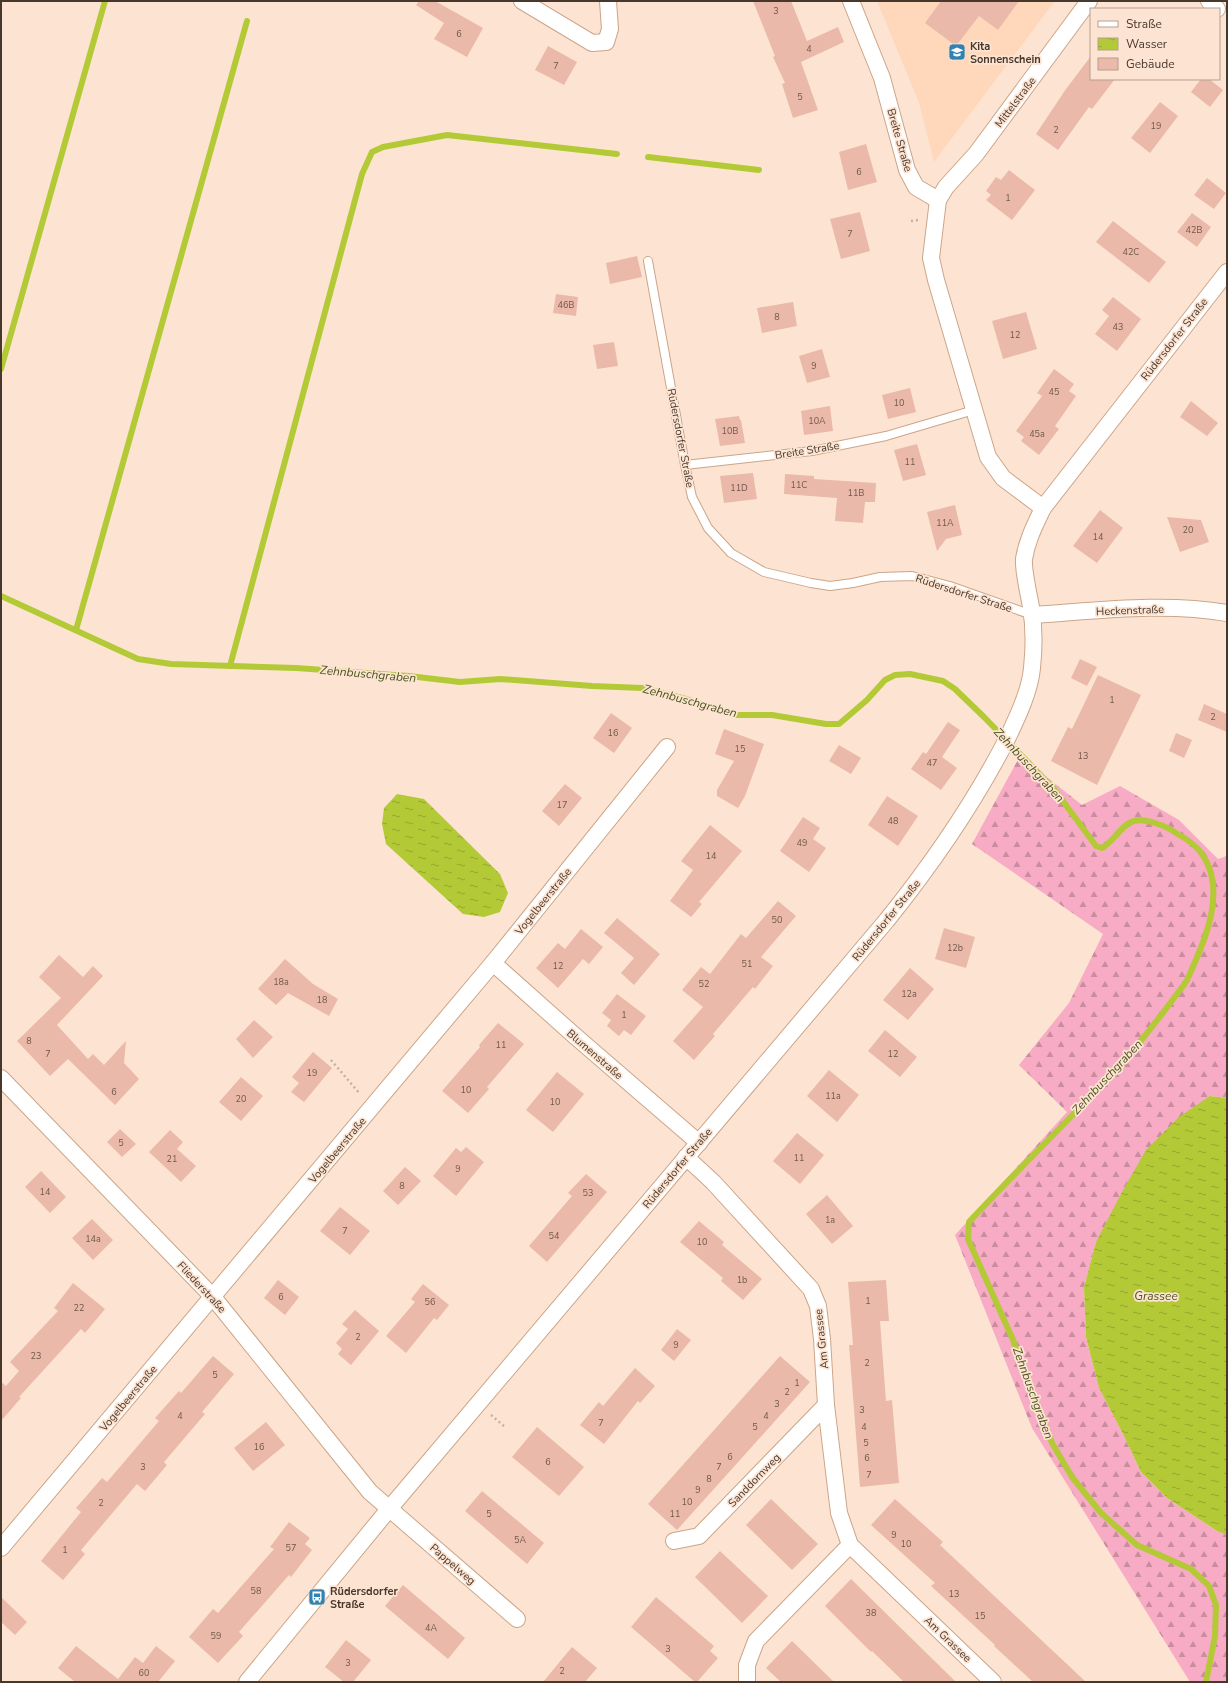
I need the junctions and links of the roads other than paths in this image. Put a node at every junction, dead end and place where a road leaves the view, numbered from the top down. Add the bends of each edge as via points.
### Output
1 (522, 1) edge
2 (608, 1) edge
3 (851, 1) edge
4 (1089, 1) edge
5 (938, 200) junction
6 (648, 261) dead end
7 (1227, 272) edge
8 (974, 410) junction
9 (685, 465) junction
10 (1043, 508) junction
11 (1227, 613) edge
12 (1032, 615) junction
13 (667, 747) dead end
14 (493, 963) junction
15 (1, 1078) edge
16 (699, 1143) junction
17 (686, 1157) junction
18 (213, 1297) junction
19 (826, 1405) junction
20 (389, 1509) junction
21 (674, 1541) dead end
22 (850, 1546) junction
23 (1, 1548) edge
24 (516, 1619) dead end
25 (247, 1682) edge
26 (747, 1682) edge
27 (993, 1682) edge

1 - 2 street via 592,43 606,42 610,29
3 - 5 street, Breite Straße via 882,78 907,170 916,187
4 - 5 street, Mittelstraße via 976,154 946,187
5 - 8 street via 931,258
6 - 9 lane, Rüdersdorfer Straße
7 - 10 street, Rüdersdorfer Straße
8 - 9 lane, Breite Straße via 886,436 812,451
8 - 10 street via 988,457 998,472
9 - 12 lane, Rüdersdorfer Straße via 692,497 708,528 731,553 764,572 830,586 880,577 912,576 950,586
10 - 12 street, Rüdersdorfer Straße via 1030,533 1024,560
11 - 12 street, Heckenstraße via 1190,608
12 - 16 street, Rüdersdorfer Straße via 1032,668 1024,700 982,784 944,844 902,901
13 - 14 street, Vogelbeerstraße
14 - 16 street, Blumenstraße
14 - 18 street, Vogelbeerstraße
15 - 18 street, Fliederstraße
16 - 17 street, Rüdersdorfer Straße
17 - 19 street, Am Grassee via 713,1182 811,1289 818,1306
17 - 20 street, Rüdersdorfer Straße
18 - 20 street, Fliederstraße via 370,1492
18 - 23 street, Vogelbeerstraße
19 - 21 street, Sanddornweg via 699,1536
19 - 22 street, Am Grassee via 839,1513
20 - 24 street, Pappelweg
20 - 25 street, Rüdersdorfer Straße
22 - 26 street via 756,1641 747,1665
22 - 27 street, Am Grassee

